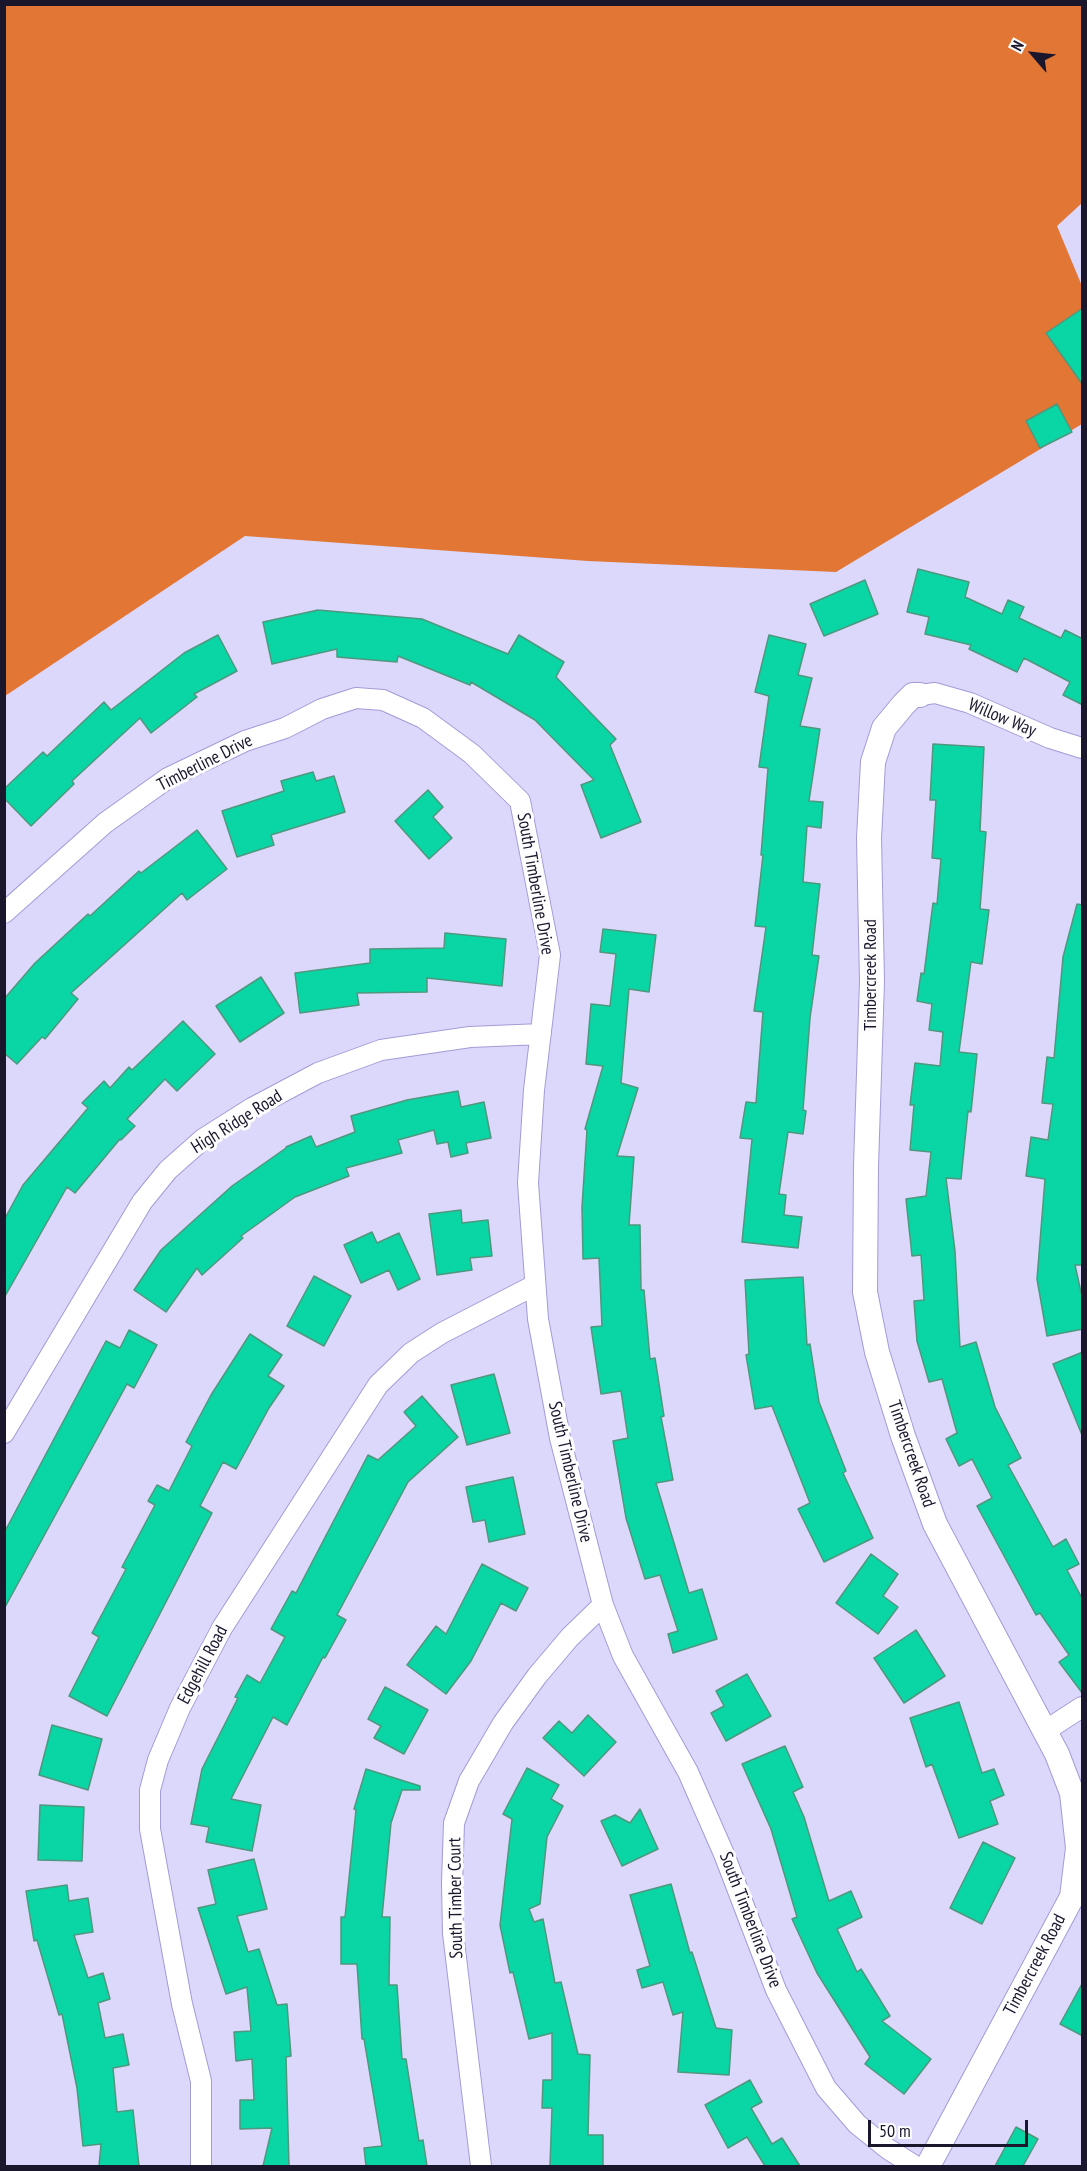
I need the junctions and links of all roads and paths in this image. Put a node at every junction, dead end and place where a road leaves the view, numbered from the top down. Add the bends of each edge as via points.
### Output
1 (920, 695) joint
2 (436, 727) joint
3 (1083, 748) edge
4 (4, 913) edge
5 (541, 1034) junction
6 (536, 1285) junction
7 (4, 1433) edge
8 (603, 1605) junction
9 (1083, 1707) edge
10 (1045, 1731) junction
11 (201, 2166) edge
12 (481, 2166) edge
13 (915, 2166) edge
14 (928, 2166) edge

1 - 3 street, Willow Way via 935,693 970,703
1 - 10 street, Timbercreek Road via 904,704 884,728 873,762 865,1292 877,1352 935,1524
2 - 4 street, Timberline Drive via 383,700 356,698 245,741 168,778 105,823
2 - 5 street, South Timberline Drive via 472,754 520,801 550,955
5 - 6 street, South Timberline Drive via 528,1183
5 - 7 street, High Ridge Road via 470,1037 381,1050 318,1073 203,1139 168,1170 142,1202
6 - 8 street, South Timberline Drive via 538,1319 560,1438
6 - 11 street, Edgehill Road via 426,1343 378,1384 222,1628 158,1760 150,1790 150,1829 182,2004 201,2081
8 - 12 street, South Timber Court via 570,1637 503,1723 469,1781 454,1823 453,1933
8 - 13 street, South Timberline Drive via 623,1656 688,1772 776,1990 826,2088 857,2124
9 - 10 street
10 - 14 street, Timbercreek Road via 1072,1793 1078,1848 1072,1897

